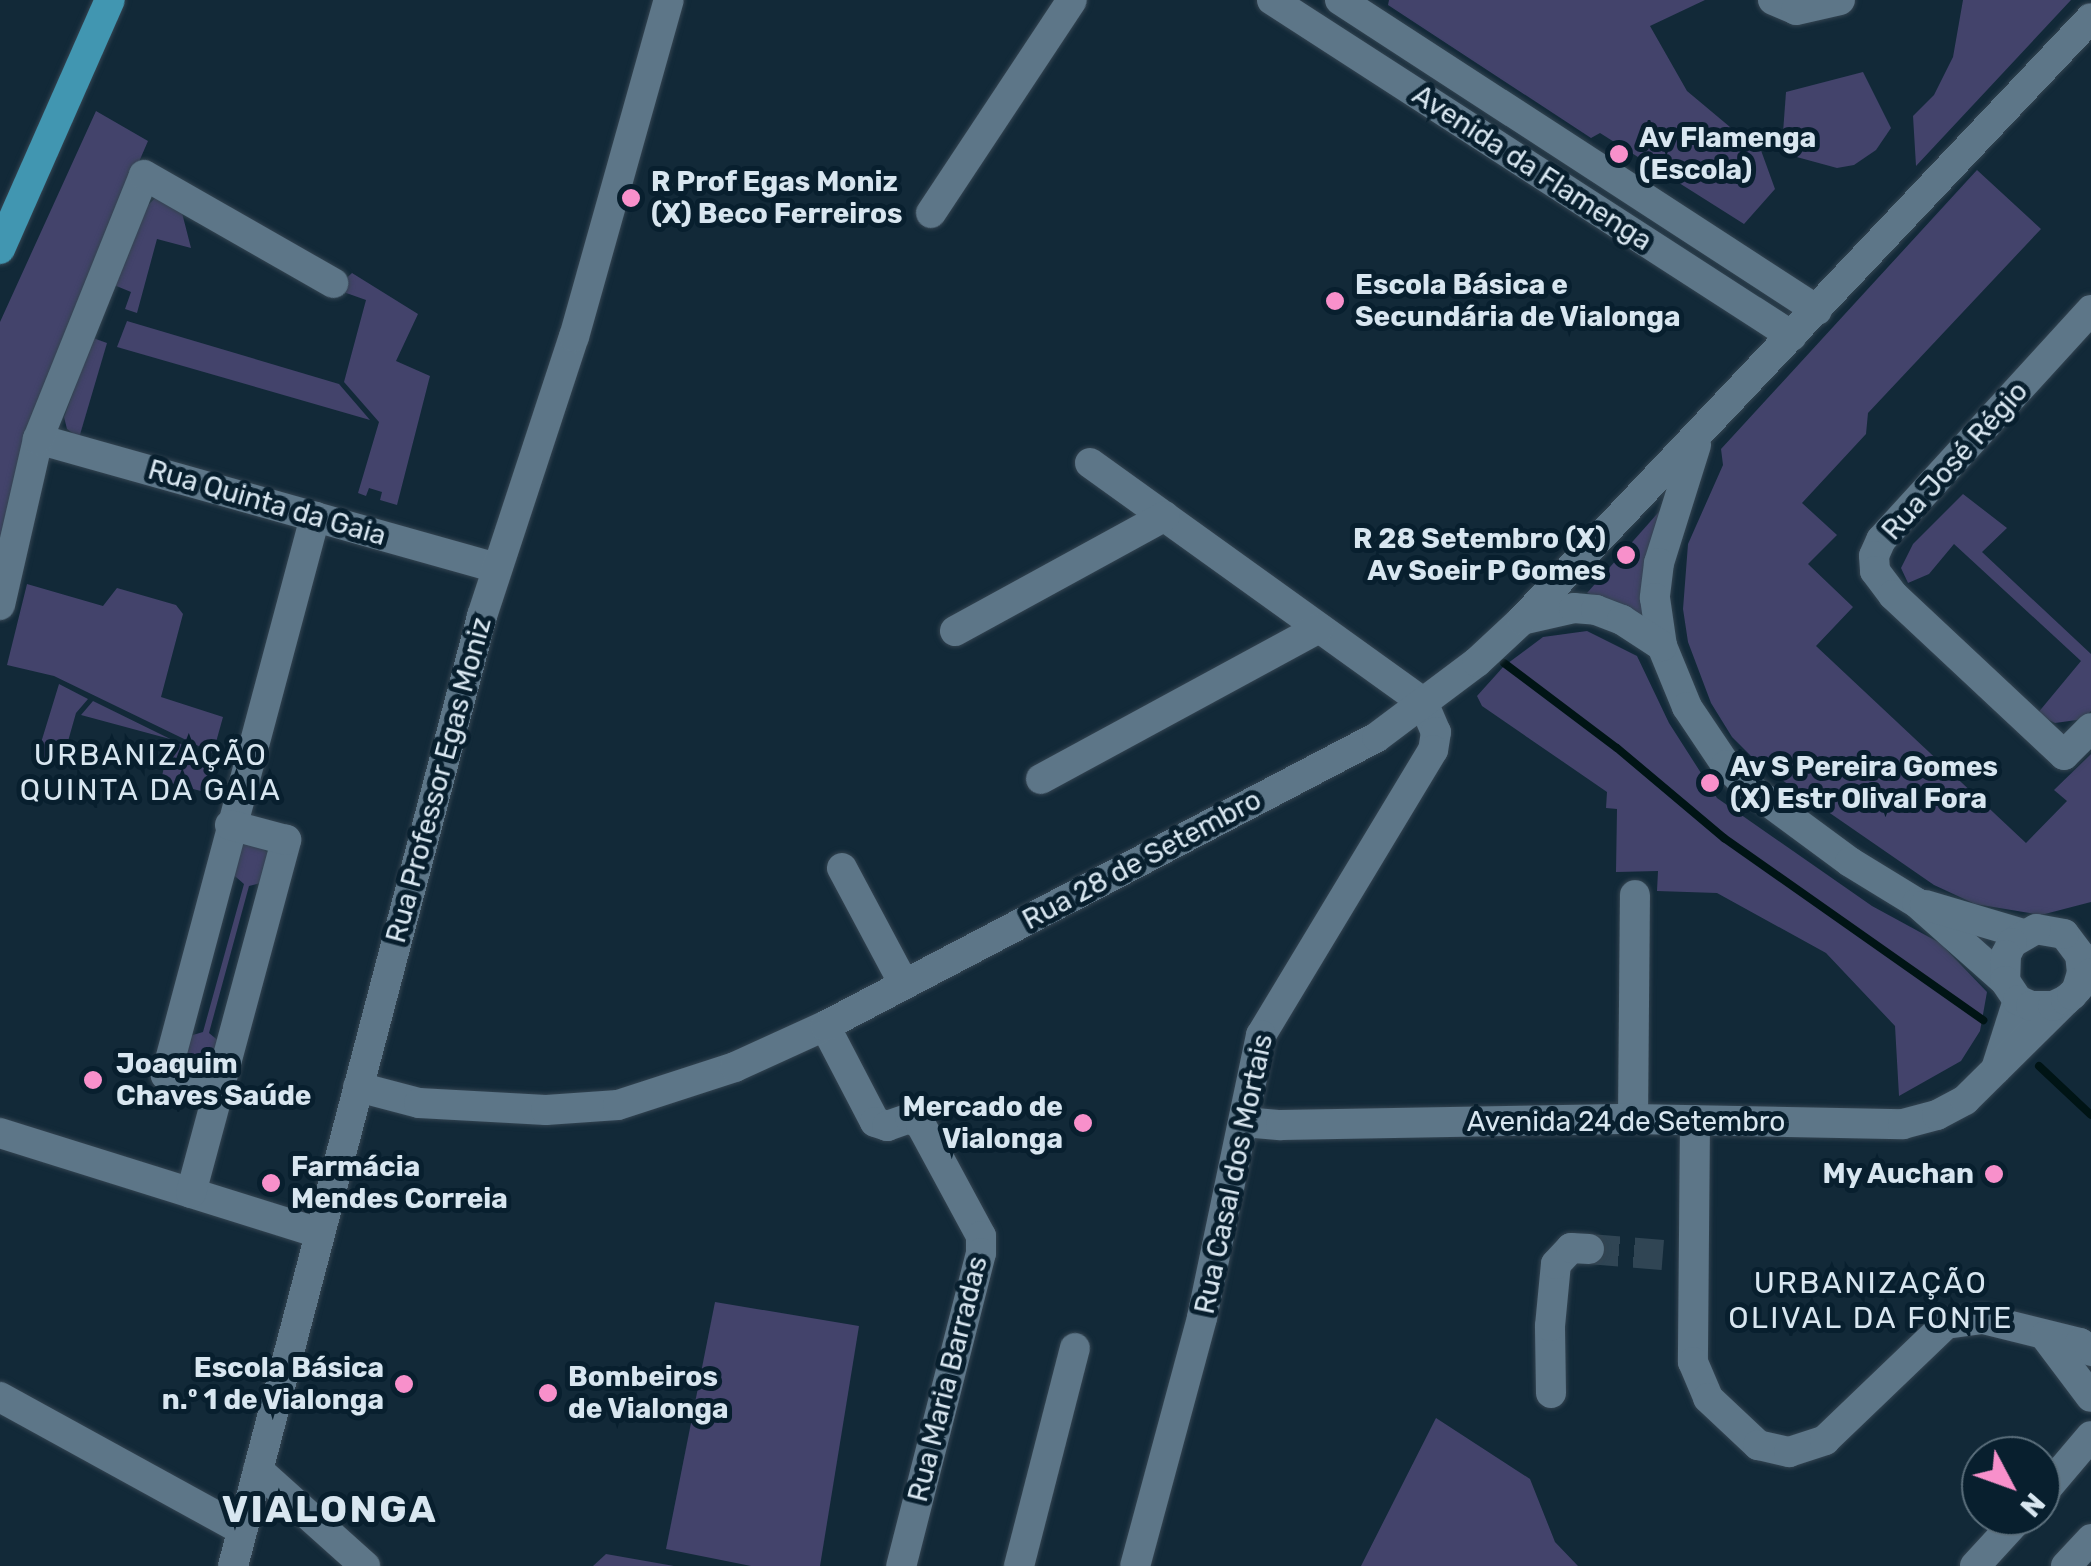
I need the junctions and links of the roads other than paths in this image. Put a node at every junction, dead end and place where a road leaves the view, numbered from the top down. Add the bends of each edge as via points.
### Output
1 (110, 0) edge
2 (669, 0) edge
3 (1072, 0) edge
4 (1272, 0) edge
5 (1340, 0) edge
6 (1773, 0) edge
7 (1840, 0) edge
8 (2091, 18) edge
9 (931, 213) dead end
10 (0, 249) edge
11 (333, 282) dead end
12 (1816, 310) junction
13 (2091, 310) edge
14 (1792, 336) junction
15 (1698, 438) junction
16 (38, 439) junction
17 (1090, 463) dead end
18 (1165, 516) junction
19 (316, 517) junction
20 (496, 568) junction
21 (0, 606) edge
22 (1522, 620) junction
23 (1319, 628) junction
24 (956, 631) dead end
25 (1662, 646) junction
26 (1424, 702) junction
27 (2091, 728) edge
28 (1041, 780) dead end
29 (230, 825) junction
30 (842, 868) dead end
31 (1634, 895) dead end
32 (1917, 904) junction
33 (2077, 927) edge
34 (2023, 934) junction
35 (904, 984) junction
36 (2078, 987) edge
37 (2012, 991) junction
38 (824, 1026) junction
39 (1994, 1074) junction
40 (219, 1088) junction
41 (358, 1088) junction
42 (1633, 1120) junction
43 (1695, 1120) junction
44 (1244, 1122) junction
45 (0, 1133) edge
46 (191, 1192) junction
47 (320, 1233) junction
48 (1589, 1249) tunnel mouth
49 (2045, 1336) junction
50 (1075, 1348) dead end
51 (2091, 1351) edge
52 (1551, 1393) dead end
53 (0, 1396) edge
54 (2091, 1398) edge
55 (2091, 1436) edge
56 (258, 1470) junction
57 (2061, 1471) edge
58 (242, 1530) junction
59 (2003, 1536) edge
60 (2091, 1538) edge
61 (233, 1566) edge
62 (364, 1566) edge
63 (900, 1566) edge
64 (1020, 1566) edge
65 (1136, 1566) edge
66 (1975, 1566) edge
67 (2066, 1566) edge

1 - 10 main road
2 - 20 street, Rua Professor Egas Moniz via 574,337
3 - 9 street
4 - 14 street, Avenida da Flamenga
5 - 12 street, Avenida da Flamenga
6 - 7 street via 1796,10
8 - 12 street, Rua 28 de Setembro
11 - 16 street via 144,175
12 - 14 street, Rua 28 de Setembro
13 - 27 street, Rua José Régio via 1881,540 1874,556 1882,583 2064,754
14 - 15 street, Rua 28 de Setembro
15 - 22 street, Rua 28 de Setembro
15 - 25 street via 1659,563 1655,598
16 - 19 street, Rua Quinta da Gaia
16 - 21 street
17 - 18 street
18 - 23 street
18 - 24 street
19 - 20 street, Rua Quinta da Gaia
19 - 29 street
20 - 41 street, Rua Professor Egas Moniz
22 - 25 street via 1596,610
22 - 26 street, Rua 28 de Setembro
23 - 26 street
23 - 28 street
25 - 32 street via 1687,708 1726,766 1850,862
26 - 35 street, Rua 28 de Setembro via 1377,737
26 - 44 street, Rua Casal dos Mortais via 1436,732 1433,750 1269,1019
29 - 40 street via 166,1075
29 - 40 street via 286,840
30 - 35 street
31 - 42 street
32 - 34 street
32 - 37 street
33 - 34 street
33 - 36 street
34 - 37 street via 2006,955
35 - 38 street, Rua 28 de Setembro
36 - 37 street via 2045,1008
36 - 39 street, Avenida 24 de Setembro
37 - 39 street
38 - 41 street, Rua 28 de Setembro via 735,1067 618,1106 546,1110 419,1103
38 - 63 street, Rua Maria Barradas via 875,1122 887,1126 910,1118 922,1125 981,1236
39 - 43 street, Avenida 24 de Setembro via 1964,1100 1902,1124
40 - 46 street
41 - 47 street, Rua Professor Egas Moniz
42 - 43 street, Avenida 24 de Setembro
42 - 44 street, Avenida 24 de Setembro
43 - 49 street via 1677,1255 1693,1362 1701,1386 1769,1449 1802,1450 1825,1440 1946,1324 1982,1319
44 - 65 street, Rua Casal dos Mortais via 1202,1318
45 - 46 street
46 - 47 street
47 - 56 street, Rua Professor Egas Moniz
48 - 52 street via 1572,1248 1556,1264
49 - 51 street
49 - 54 street
50 - 64 street
53 - 58 street
55 - 57 street
56 - 58 street, Rua Professor Egas Moniz
56 - 62 street
58 - 61 street, Rua Professor Egas Moniz
59 - 66 street
60 - 67 street

